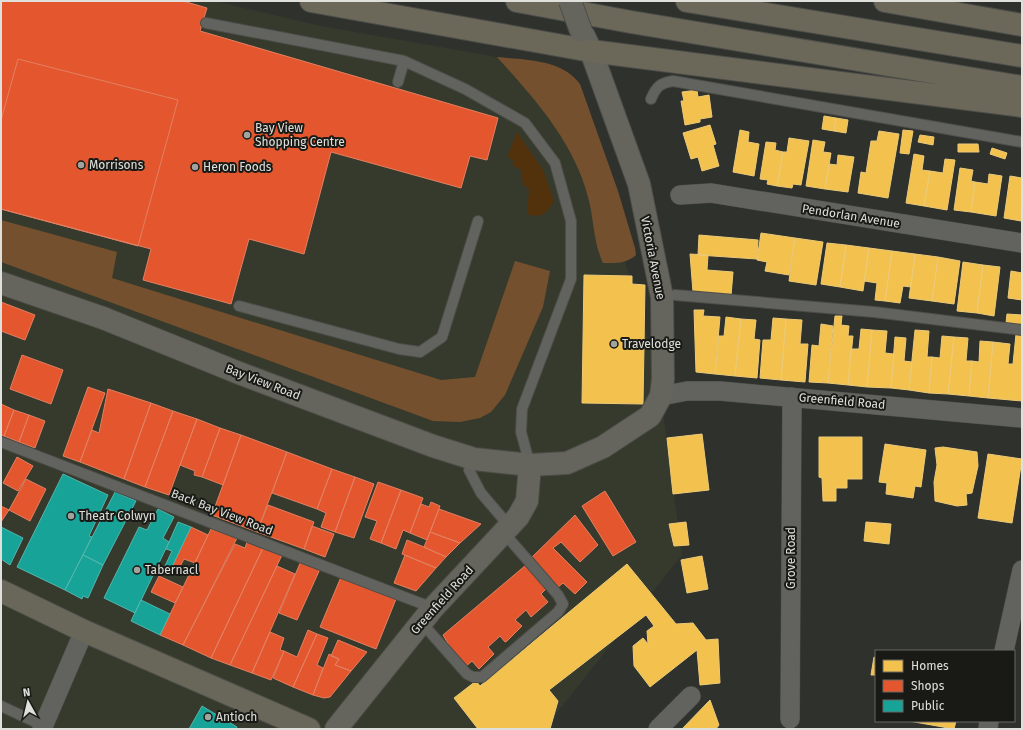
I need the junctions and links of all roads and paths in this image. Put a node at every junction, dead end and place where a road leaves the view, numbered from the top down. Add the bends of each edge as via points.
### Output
1 (311, 1) edge
2 (517, 1) edge
3 (570, 1) edge
4 (687, 1) edge
5 (885, 1) edge
6 (206, 23) dead end
7 (1022, 25) edge
8 (591, 51) junction
9 (1022, 56) edge
10 (404, 61) junction
11 (398, 82) dead end
12 (1022, 87) edge
13 (651, 99) dead end
14 (1022, 106) edge
15 (1022, 142) edge
16 (680, 195) dead end
17 (478, 221) dead end
18 (1022, 243) edge
19 (1, 283) edge
20 (675, 295) dead end
21 (239, 306) dead end
22 (1022, 330) edge
23 (661, 396) junction
24 (792, 397) junction
25 (1022, 418) edge
26 (1, 442) edge
27 (474, 459) junction
28 (530, 465) junction
29 (507, 530) junction
30 (1022, 570) edge
31 (1, 591) edge
32 (427, 615) junction
33 (84, 632) junction
34 (1004, 650) edge
35 (691, 696) dead end
36 (1, 706) edge
37 (790, 719) dead end
38 (45, 728) edge
39 (309, 729) edge
40 (336, 729) edge
41 (658, 729) edge

1 - 8 highway
2 - 12 highway
3 - 8 main road, Victoria Avenue, bridge
4 - 9 highway
5 - 7 highway
6 - 10 lane
8 - 14 highway
8 - 23 main road, Victoria Avenue via 639,184 659,282 662,304
10 - 11 lane
10 - 28 lane via 465,89 525,123 555,163 572,221 571,279 522,409 521,432
13 - 15 lane via 656,88 663,82 673,81
16 - 18 street, Pendorlan Avenue via 711,193
17 - 21 lane via 442,336 420,352 399,349
19 - 27 main road, Bay View Road via 103,318 370,423
20 - 22 lane via 874,312
23 - 24 street, Greenfield Road via 687,391 720,391
23 - 28 main road, Victoria Avenue via 650,416 603,447 567,463
24 - 25 street, Greenfield Road
24 - 37 street, Grove Road
26 - 32 lane, Back Bay View Road
27 - 28 main road, Bay View Road
27 - 29 lane via 470,470 481,493
28 - 29 main road, Greenfield Road via 527,501
29 - 32 main road, Greenfield Road
29 - 32 lane via 558,595 562,604 558,612 482,677 466,674
30 - 34 street
31 - 33 main road
32 - 40 main road, Greenfield Road
33 - 38 street
33 - 39 main road
35 - 41 street
36 - 38 lane

